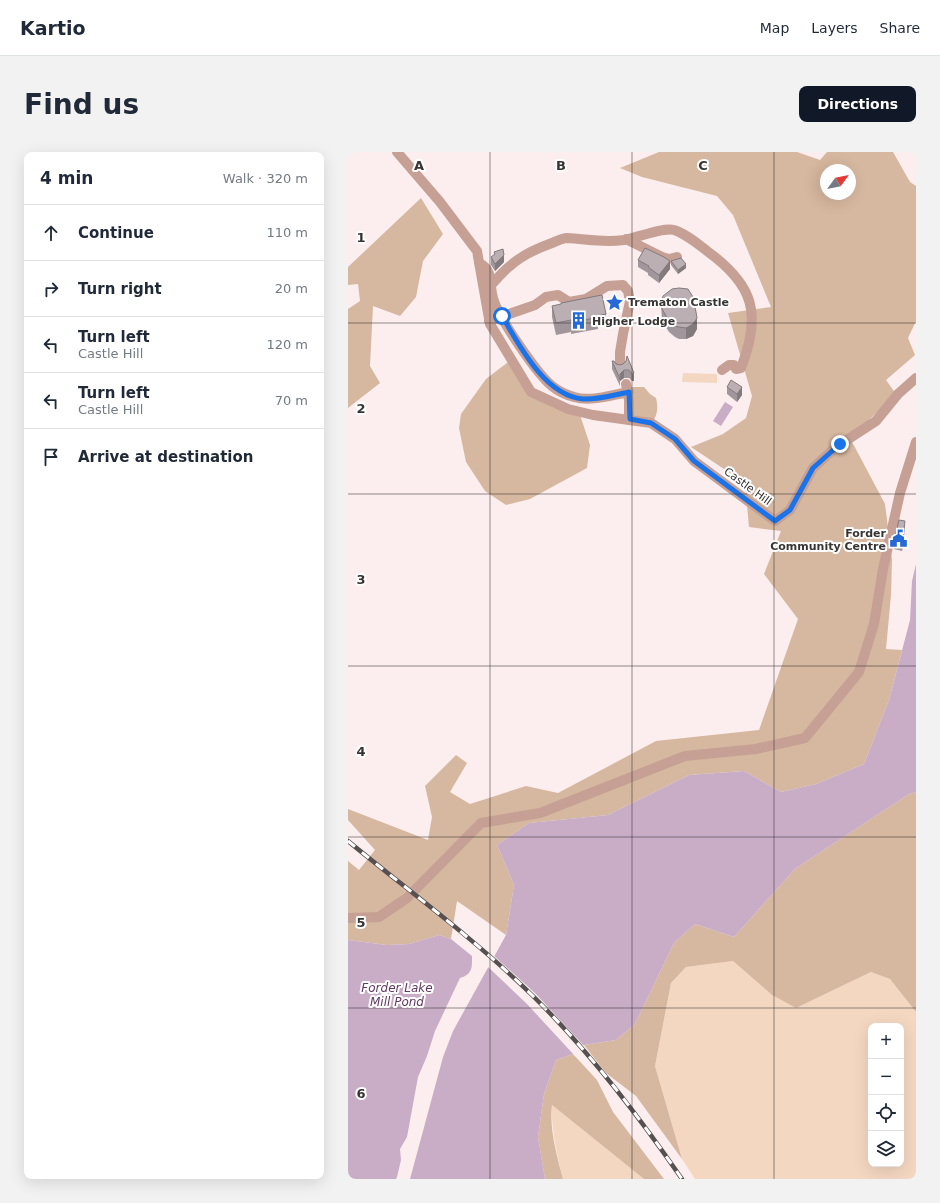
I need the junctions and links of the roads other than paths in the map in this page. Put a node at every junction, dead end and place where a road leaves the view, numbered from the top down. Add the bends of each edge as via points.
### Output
1 (397, 152) edge
2 (626, 239) junction
3 (678, 257) edge
4 (479, 263) junction
5 (491, 285) junction
6 (502, 316) junction
7 (489, 321) junction
8 (620, 366) edge
9 (722, 370) dead end
10 (916, 378) edge
11 (630, 419) junction
12 (916, 442) edge
13 (348, 918) edge

1 - 4 street via 440,202 477,252
2 - 3 street via 662,257
2 - 5 street via 599,242 565,238 543,246 520,259
2 - 9 street via 673,230 688,237 733,272 752,306 753,327 747,353 738,373 734,365
4 - 5 street via 488,269
4 - 7 street, Castle Hill
5 - 6 street via 495,305
6 - 7 street
6 - 8 street via 535,305 546,297 558,295 569,302 586,299 607,286 622,285 628,291 630,301 622,334
6 - 11 street via 532,363 552,386 573,397 584,399 627,388
7 - 11 street, Castle Hill via 531,392 568,409
10 - 11 street, Castle Hill via 898,394 876,421 836,447 813,468 790,510 775,521 694,461 675,439 651,423
12 - 13 street via 900,493 882,569 874,624 859,672 805,738 756,749 686,756 540,813 482,823 407,898 379,917

